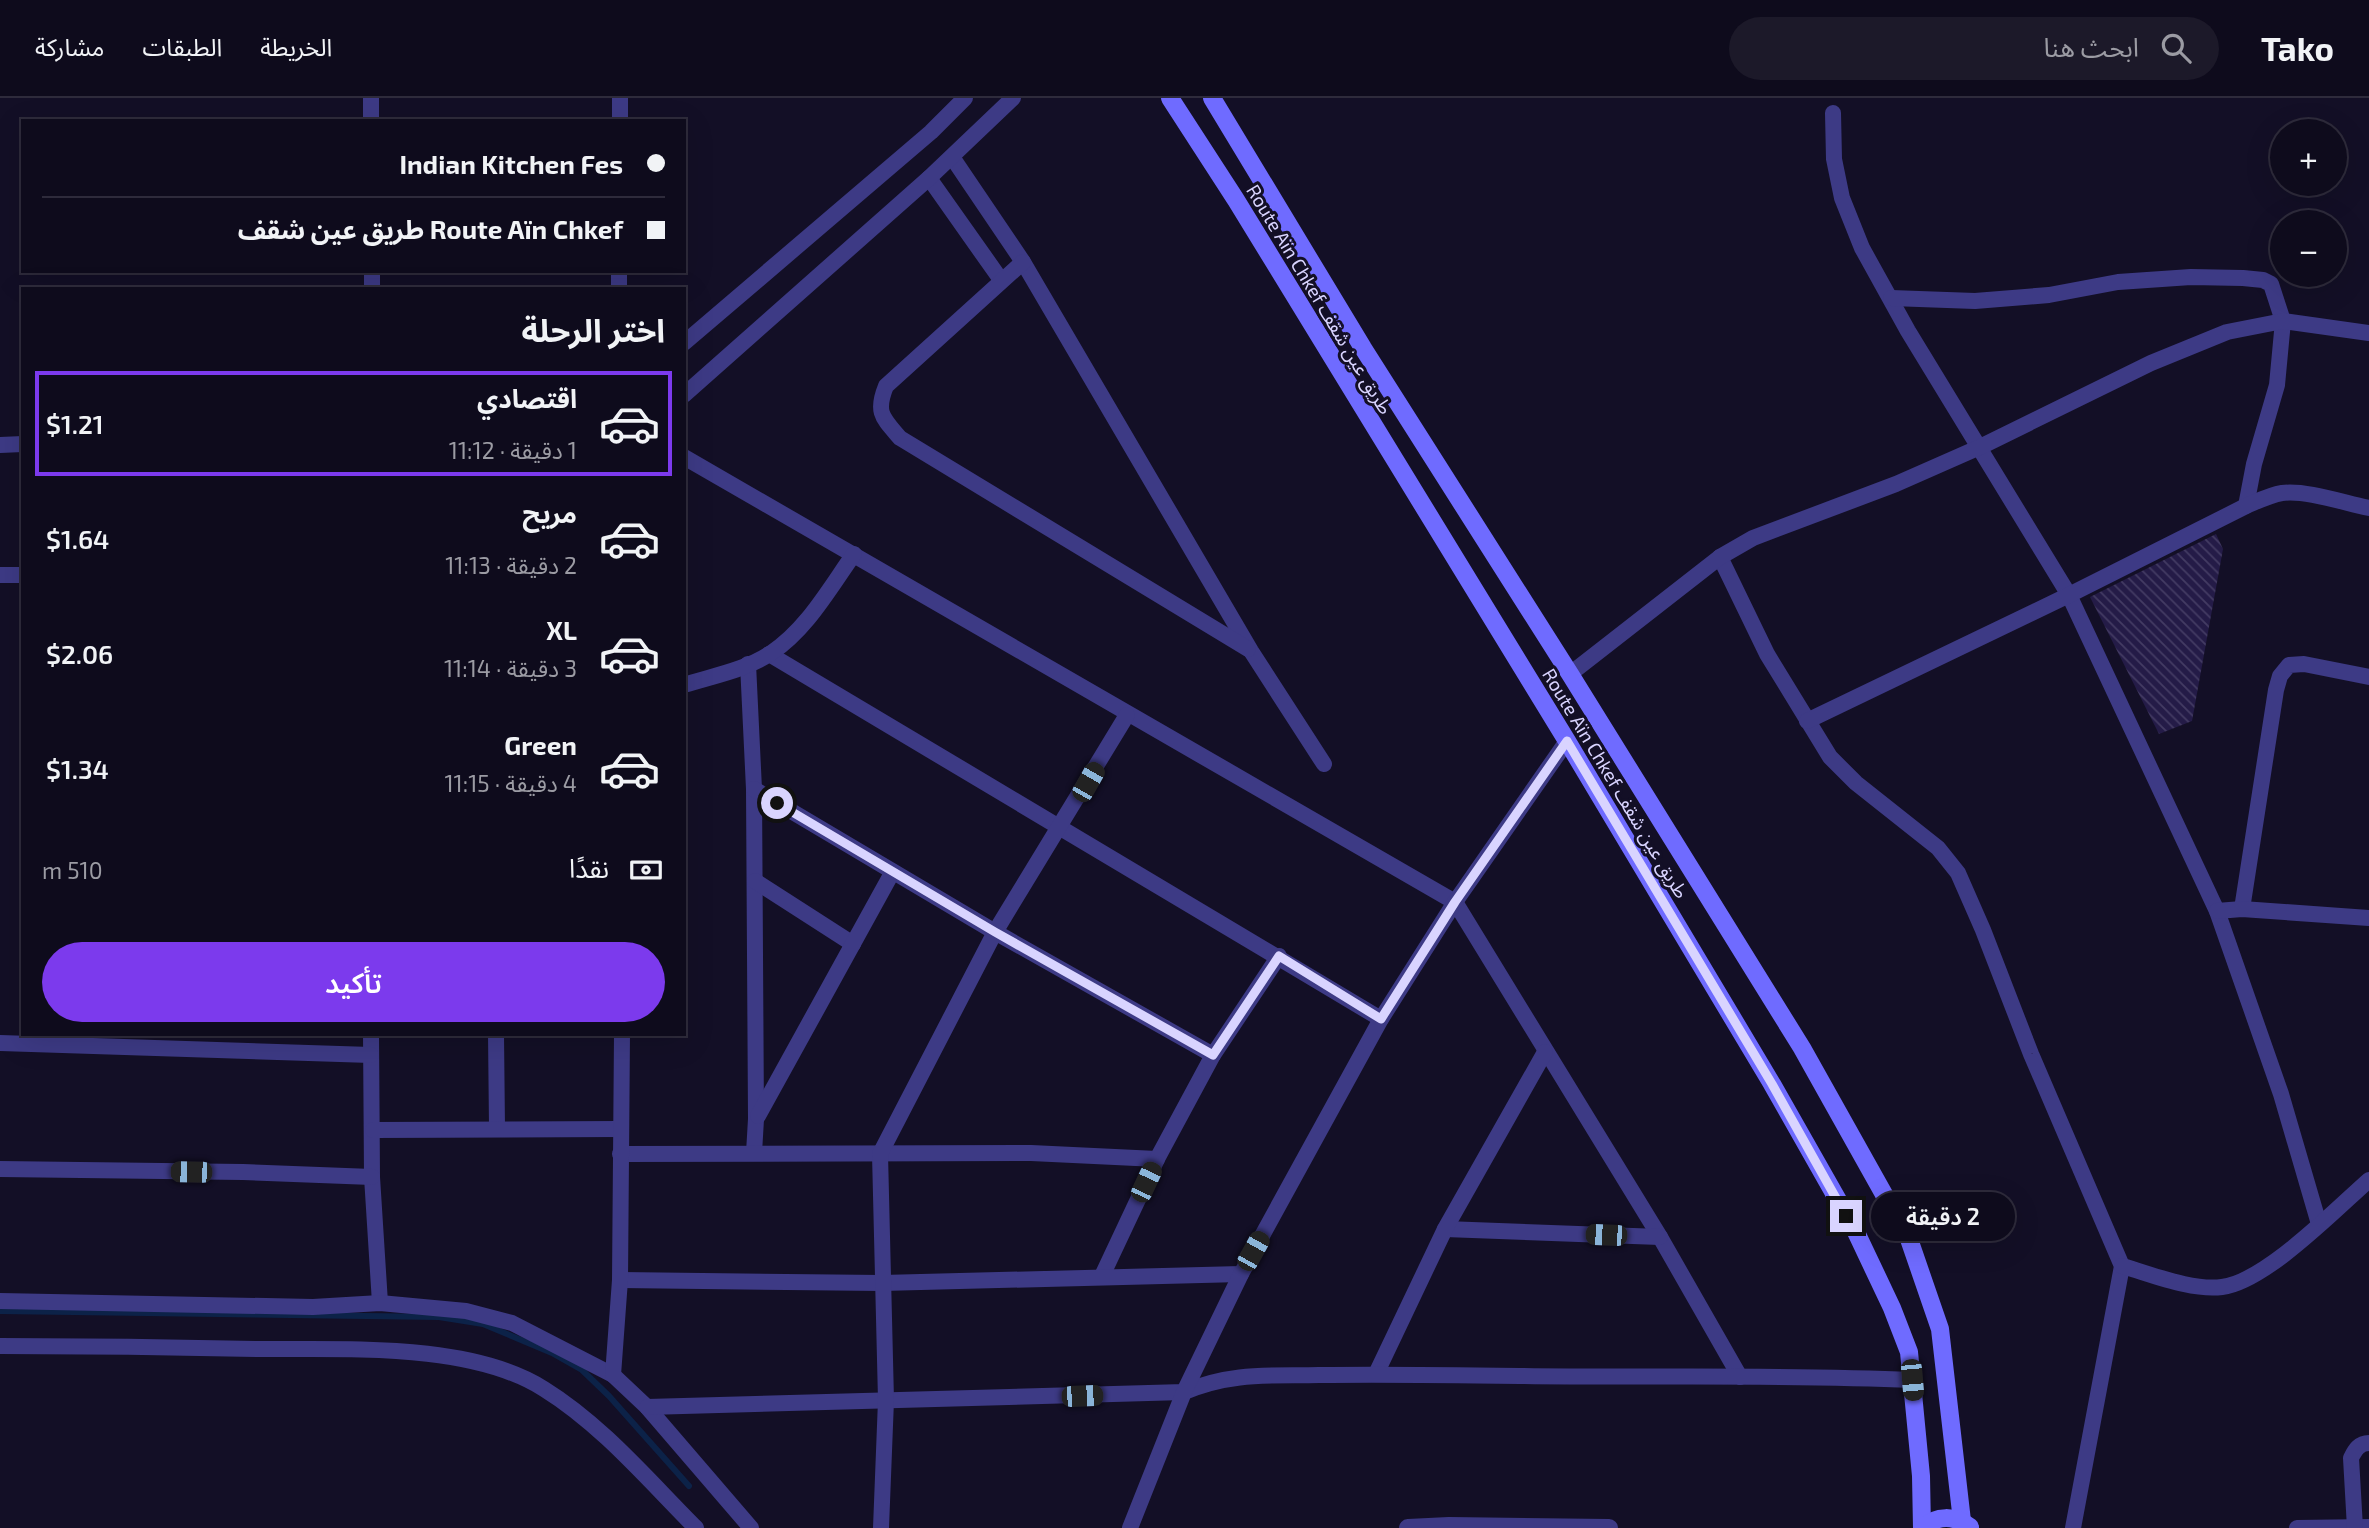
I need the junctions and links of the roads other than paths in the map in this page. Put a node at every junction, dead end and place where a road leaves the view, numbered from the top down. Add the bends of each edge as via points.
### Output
1 (371, 98) edge
2 (620, 98) edge
3 (965, 98) edge
4 (1013, 98) edge
5 (1170, 98) edge
6 (1212, 98) edge
7 (1833, 113) dead end
8 (371, 119) edge
9 (620, 119) edge
10 (952, 157) junction
11 (929, 178) junction
12 (1023, 262) junction
13 (1001, 280) junction
14 (1891, 298) junction
15 (2283, 321) junction
16 (2369, 333) edge
17 (686, 342) edge
18 (686, 393) edge
19 (0, 444) edge
20 (21, 444) edge
21 (1980, 447) junction
22 (686, 458) edge
23 (2246, 506) junction
24 (2369, 508) edge
25 (854, 554) junction
26 (1720, 557) junction
27 (0, 575) edge
28 (21, 576) edge
29 (2068, 595) junction
30 (1251, 651) junction
31 (769, 654) junction
32 (748, 664) junction
33 (1570, 674) junction
34 (2369, 677) edge
35 (686, 684) edge
36 (1127, 715) junction
37 (1807, 721) junction
38 (1567, 741) junction
39 (1324, 764) dead end
40 (754, 789) junction
41 (1061, 827) junction
42 (892, 873) junction
43 (755, 881) junction
44 (1455, 902) junction
45 (2242, 909) junction
46 (2217, 911) junction
47 (2369, 918) edge
48 (995, 932) junction
49 (853, 944) junction
50 (1279, 956) junction
51 (1381, 1019) junction
52 (370, 1036) edge
53 (496, 1036) edge
54 (622, 1036) edge
55 (90, 1039) edge
56 (0, 1043) edge
57 (1545, 1052) junction
58 (371, 1055) junction
59 (1213, 1055) junction
60 (756, 1119) junction
61 (497, 1128) junction
62 (620, 1129) junction
63 (373, 1130) junction
64 (754, 1153) junction
65 (620, 1154) junction
66 (880, 1154) junction
67 (1157, 1159) junction
68 (0, 1170) edge
69 (372, 1177) junction
70 (2369, 1180) edge
71 (2319, 1224) junction
72 (1445, 1229) junction
73 (1660, 1237) junction
74 (2122, 1266) junction
75 (1241, 1274) junction
76 (1102, 1276) junction
77 (620, 1280) junction
78 (881, 1283) junction
79 (0, 1301) edge
80 (380, 1303) junction
81 (0, 1346) edge
82 (1376, 1374) junction
83 (613, 1375) junction
84 (1740, 1377) junction
85 (1912, 1380) junction
86 (1184, 1392) junction
87 (886, 1400) junction
88 (647, 1408) junction
89 (2369, 1443) edge
90 (1967, 1524) edge
91 (2360, 1527) edge
92 (696, 1528) edge
93 (751, 1528) edge
94 (881, 1528) edge
95 (1130, 1528) edge
96 (1408, 1528) edge
97 (1609, 1528) edge
98 (1922, 1528) edge
99 (2073, 1528) edge
100 (2297, 1528) edge

1 - 8 street
2 - 9 street
3 - 17 street
4 - 10 street
5 - 38 main road, Route Aïn Chkef طريق عين شقف
6 - 33 main road, Route Aïn Chkef طريق عين شقف via 1363,348
7 - 14 street via 1834,159 1842,198 1862,248
10 - 11 street
10 - 12 street
11 - 13 street
11 - 18 street
12 - 13 street
12 - 30 street
13 - 30 street via 886,386 880,401 882,416 900,438
14 - 15 street via 1975,301 2049,295 2118,282 2243,278 2271,284
14 - 21 street
15 - 16 street
15 - 21 street via 2227,332 2151,363
15 - 23 street via 2277,385
19 - 20 street
21 - 26 street via 1754,538
21 - 29 street
22 - 25 street
23 - 24 street via 2283,493
23 - 29 street
25 - 31 street via 808,619
25 - 36 street
26 - 33 street
26 - 37 street via 1767,654
27 - 28 street
29 - 37 street
29 - 46 street
30 - 39 street
31 - 32 street
31 - 41 street
32 - 35 street
32 - 40 street
33 - 90 main road, Route Aïn Chkef طريق عين شقف via 1802,1048 1909,1239 1940,1329
34 - 45 street via 2304,664 2289,666 2280,676
36 - 41 street
36 - 44 street
37 - 74 street via 1830,757 1929,840 1958,873
38 - 44 street
38 - 85 main road, Route Aïn Chkef طريق عين شقف via 1856,1232 1909,1352
40 - 42 street
40 - 43 street
41 - 48 street
41 - 50 street
42 - 48 street
42 - 49 street
43 - 49 street
43 - 60 street
44 - 51 street
44 - 57 street
45 - 46 street
45 - 47 street
46 - 71 street via 2281,1094
48 - 59 street
48 - 66 street
49 - 60 street
50 - 51 street
50 - 59 street
51 - 75 street
52 - 58 street
53 - 61 street
54 - 62 street
55 - 56 street
55 - 58 street
57 - 72 street
57 - 73 street
58 - 63 street
59 - 67 street
60 - 64 street
61 - 62 street
61 - 63 street
62 - 65 street
63 - 69 street
64 - 65 street
64 - 66 street
65 - 77 street
66 - 67 street via 1031,1153
66 - 78 street
67 - 76 street
68 - 69 street
69 - 80 street
70 - 71 street
71 - 74 street via 2247,1279 2222,1287 2195,1286
72 - 73 street
72 - 82 street
73 - 84 street
74 - 99 street
75 - 76 street
75 - 86 street
76 - 78 street
77 - 78 street
77 - 83 street
78 - 87 street
79 - 80 street via 313,1307
80 - 83 street via 466,1311 512,1323
81 - 92 street via 388,1352 450,1357 503,1369 544,1388 591,1423
82 - 84 street
82 - 86 street via 1234,1377
83 - 88 street
84 - 85 street
85 - 98 main road, Route Aïn Chkef طريق عين شقف
86 - 87 street
86 - 95 street
87 - 88 street
87 - 94 street
88 - 93 street
89 - 91 street via 2355,1449 2349,1466
90 - 98 main road via 1941,1518
91 - 100 street
96 - 97 street

